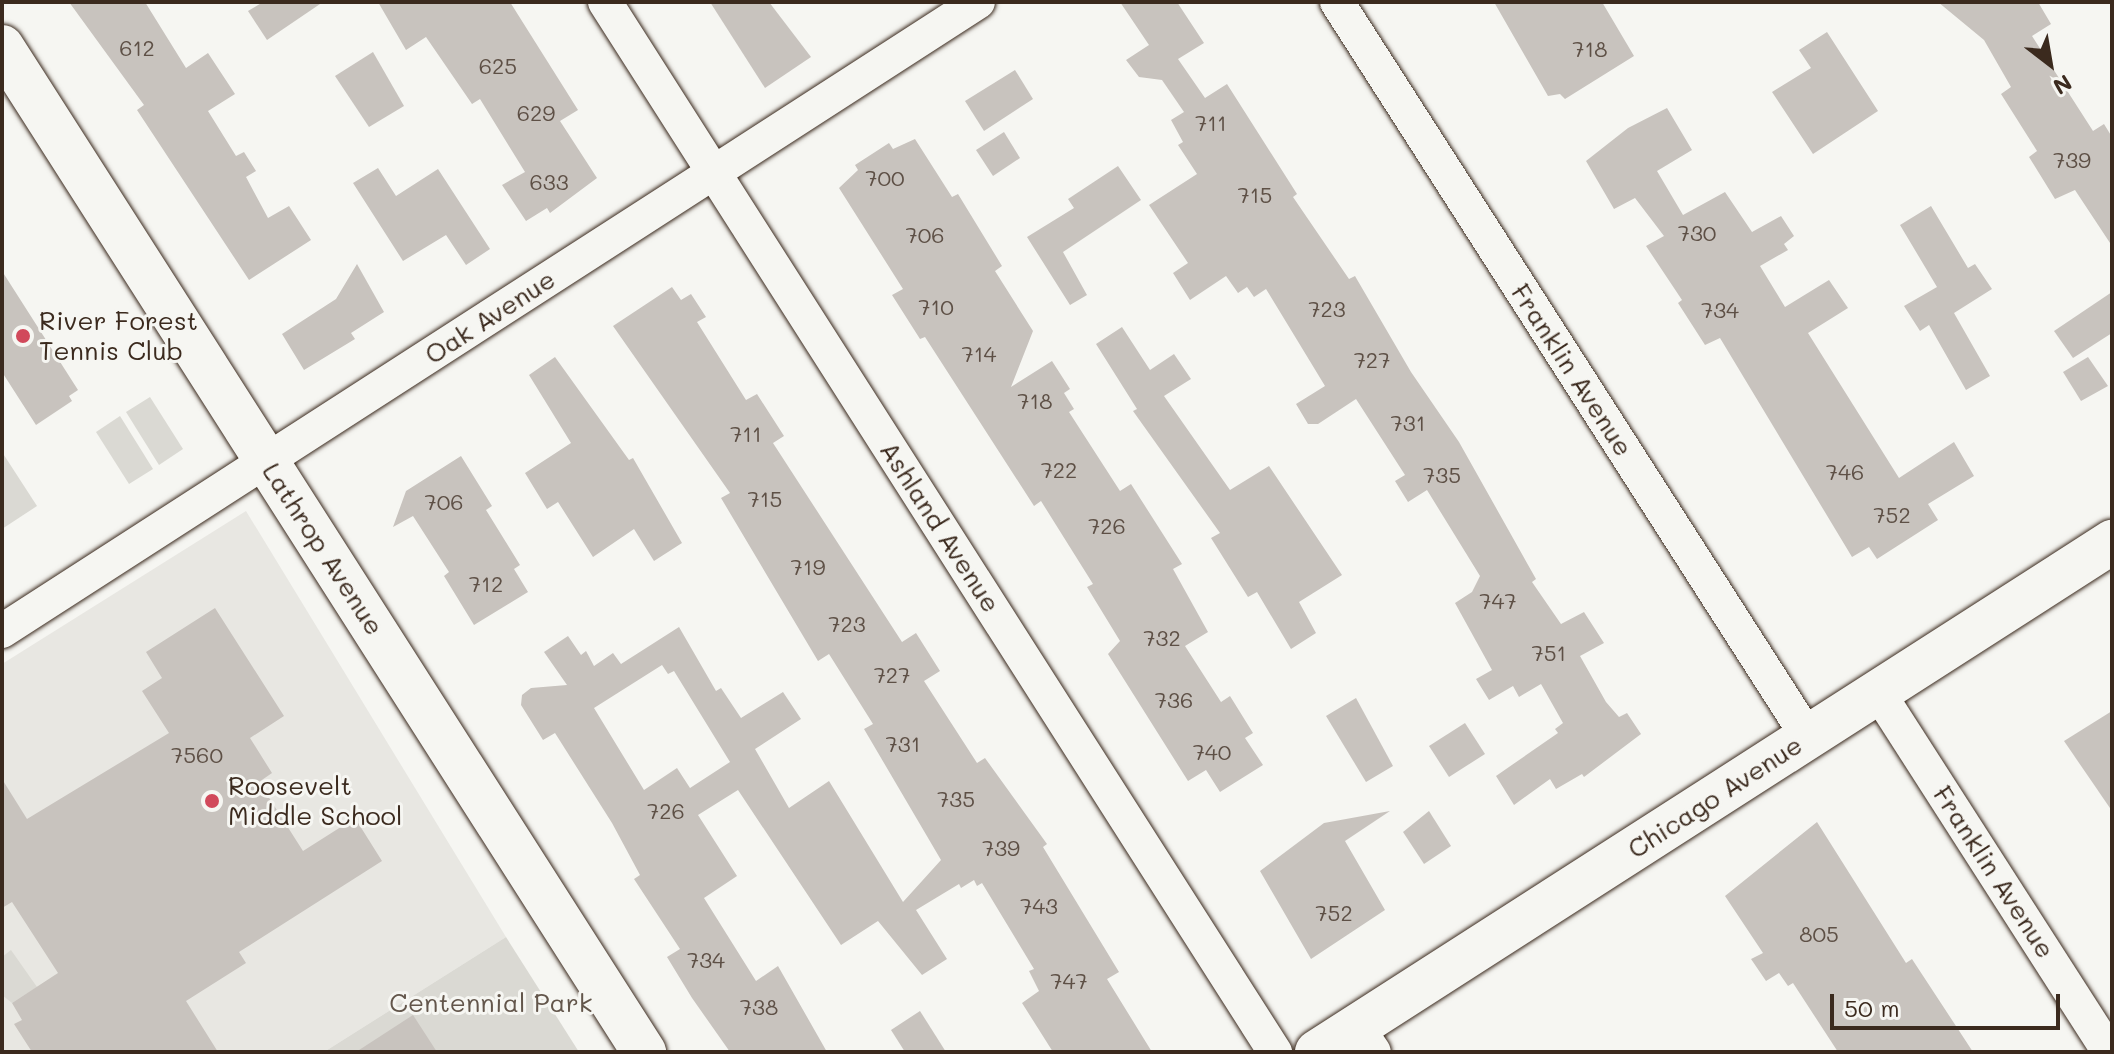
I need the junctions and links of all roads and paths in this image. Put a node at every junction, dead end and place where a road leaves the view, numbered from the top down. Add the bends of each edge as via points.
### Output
1 (605, 2) edge
2 (978, 2) edge
3 (1337, 2) edge
4 (2, 47) edge
5 (714, 173) junction
6 (266, 461) junction
7 (2112, 542) edge
8 (2, 631) edge
9 (1878, 692) junction
10 (1808, 737) junction
11 (1365, 1039) edge
12 (644, 1052) edge
13 (1275, 1052) edge
14 (1317, 1052) edge
15 (2109, 1052) edge

1 - 5 street, Ashland Avenue
2 - 5 street, Oak Avenue
3 - 10 street, Franklin Avenue
4 - 6 street, Lathrop Avenue
5 - 6 street, Oak Avenue
5 - 13 street, Ashland Avenue
6 - 8 street, Oak Avenue
6 - 12 street, Lathrop Avenue
7 - 9 street, Chicago Avenue
9 - 10 street, Chicago Avenue
9 - 15 street, Franklin Avenue
10 - 11 street, Chicago Avenue
11 - 14 street, Chicago Avenue

